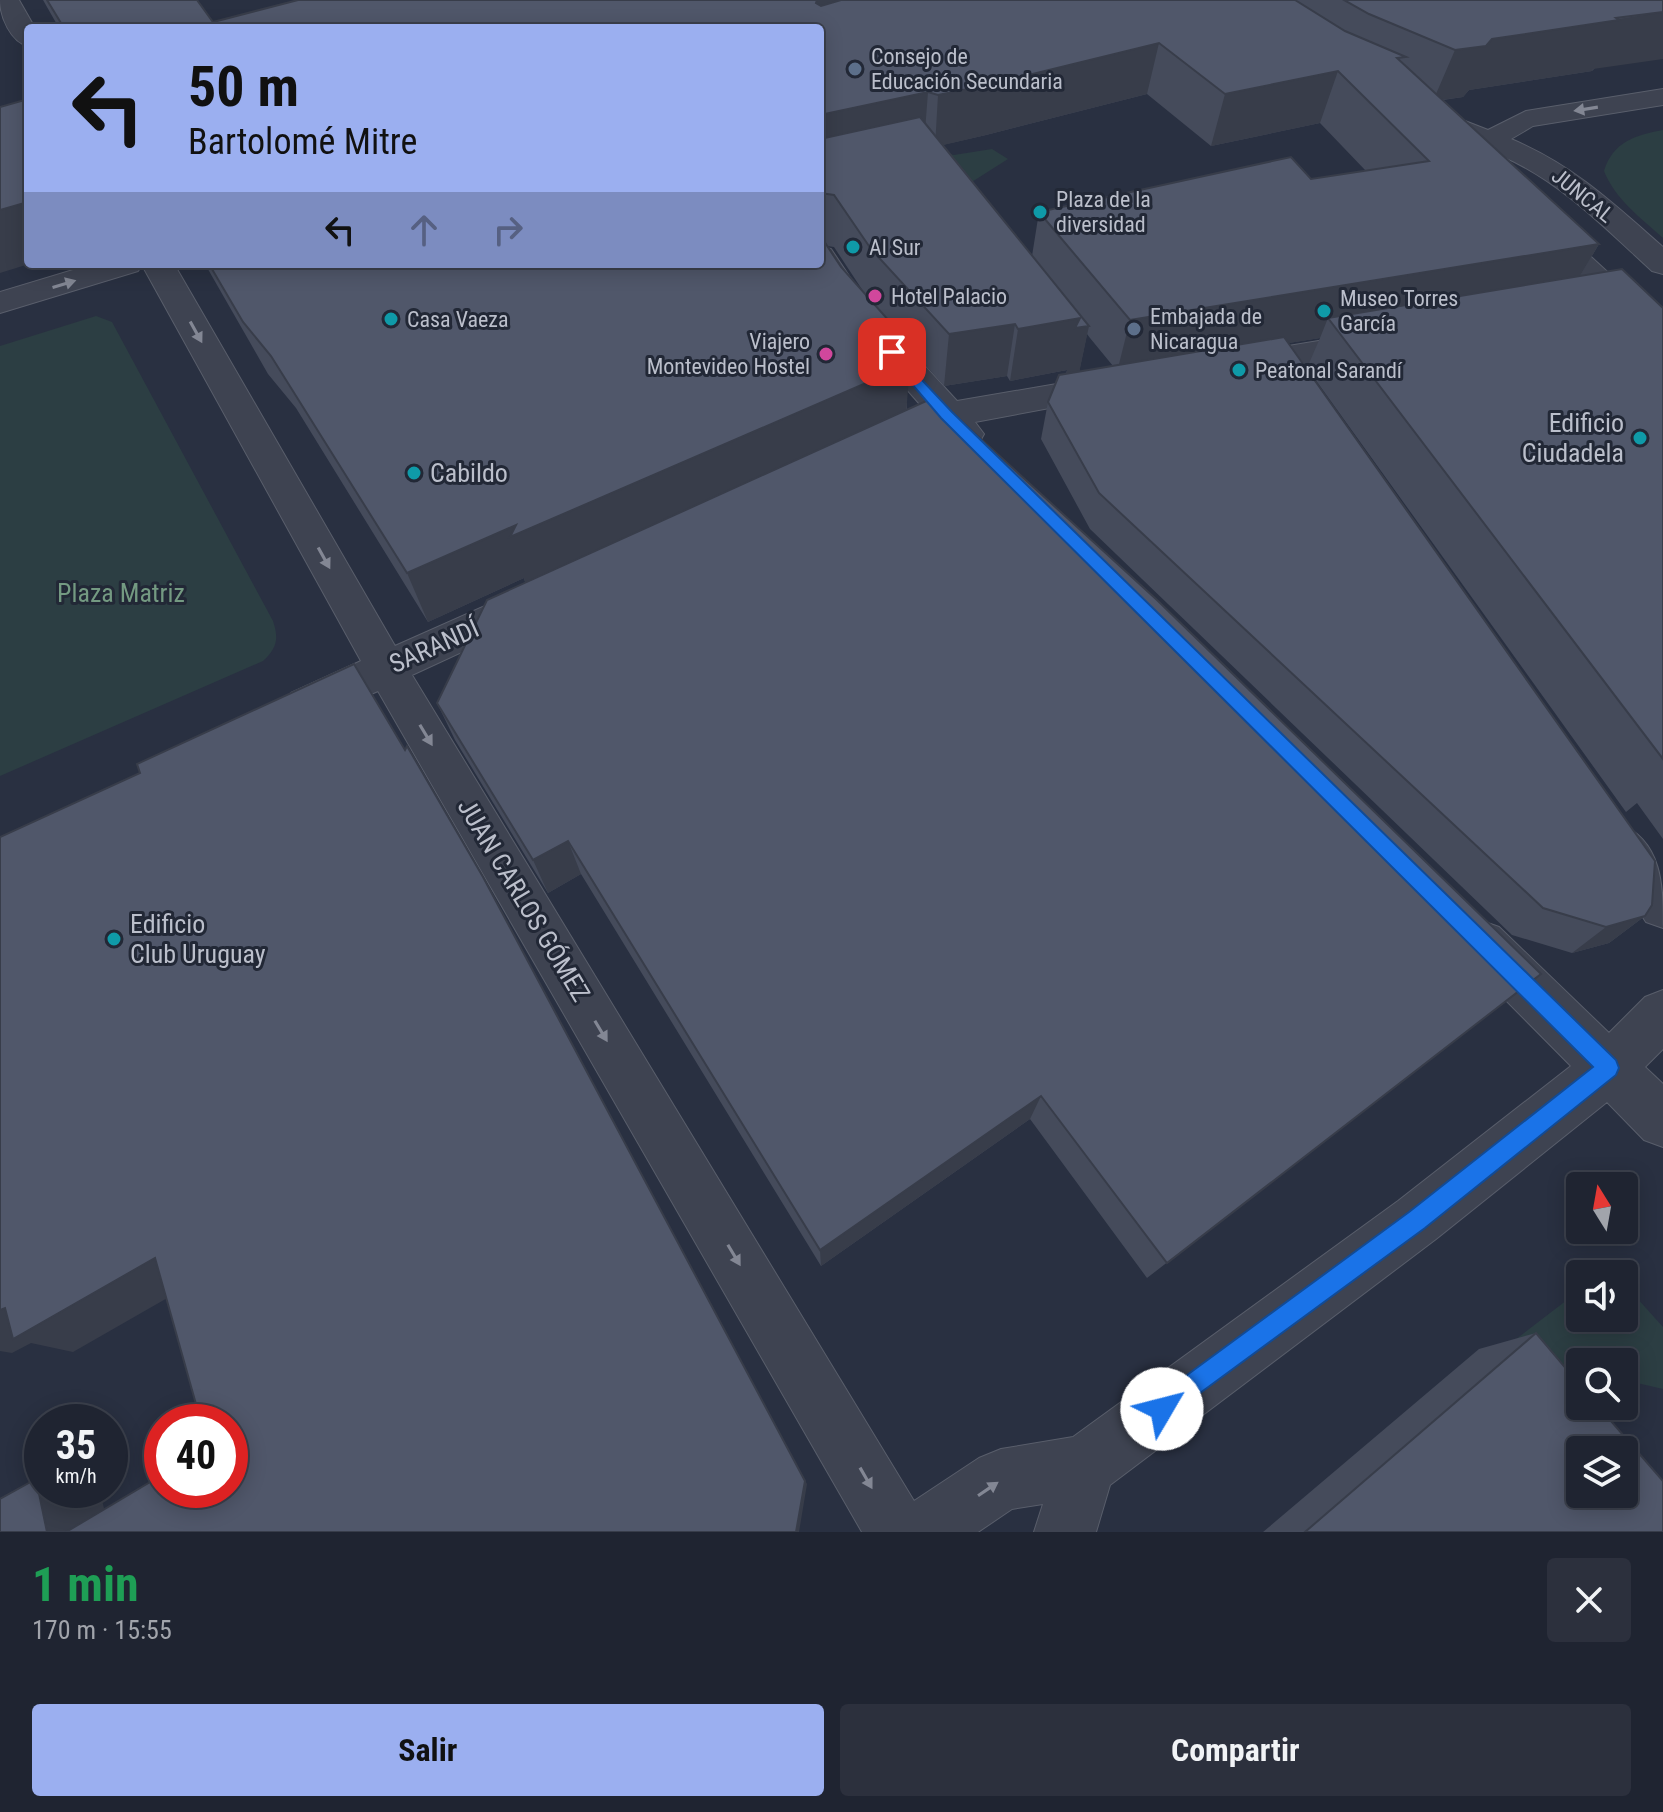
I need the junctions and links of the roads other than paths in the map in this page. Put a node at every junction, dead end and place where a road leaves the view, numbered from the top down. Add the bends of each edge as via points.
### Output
1 (7, 2) edge
2 (24, 31) edge
3 (1663, 97) edge
4 (1394, 100) edge
5 (1493, 140) junction
6 (824, 262) edge
7 (1663, 264) edge
8 (114, 268) edge
9 (160, 268) edge
10 (1620, 301) junction
11 (0, 303) edge
12 (1573, 309) edge
13 (1403, 338) edge
14 (1663, 341) edge
15 (1280, 359) junction
16 (1201, 372) edge
17 (1111, 377) edge
18 (1307, 398) edge
19 (946, 415) junction
20 (874, 447) edge
21 (991, 458) edge
22 (558, 590) edge
23 (386, 668) junction
24 (272, 721) edge
25 (1599, 816) edge
26 (1663, 907) edge
27 (1451, 912) edge
28 (1663, 1014) edge
29 (1609, 1068) junction
30 (1663, 1121) edge
31 (1085, 1466) junction
32 (897, 1532) edge
33 (923, 1532) edge
34 (1065, 1532) edge

1 - 2 street
3 -> 5 street via 1526,119
4 - 5 street, JUNCAL
5 - 7 street, JUNCAL via 1577,187
5 - 10 street, JUNCAL via 1489,172 1509,198
6 - 19 street via 855,310
11 -> 8 street
9 -> 23 street, JUAN CARLOS GÓMEZ
10 - 12 street
10 - 14 street, JUNCAL
13 - 15 street
15 - 16 street
15 - 18 street
17 - 19 street
19 - 20 street
19 - 21 street
22 - 23 street, SARANDÍ
23 - 24 street, SARANDÍ
23 -> 32 street, JUAN CARLOS GÓMEZ
25 - 26 street
27 - 29 street
28 - 29 street
29 - 30 street
29 - 31 street via 1417,1220
33 -> 31 street via 1001,1480
31 - 34 street

